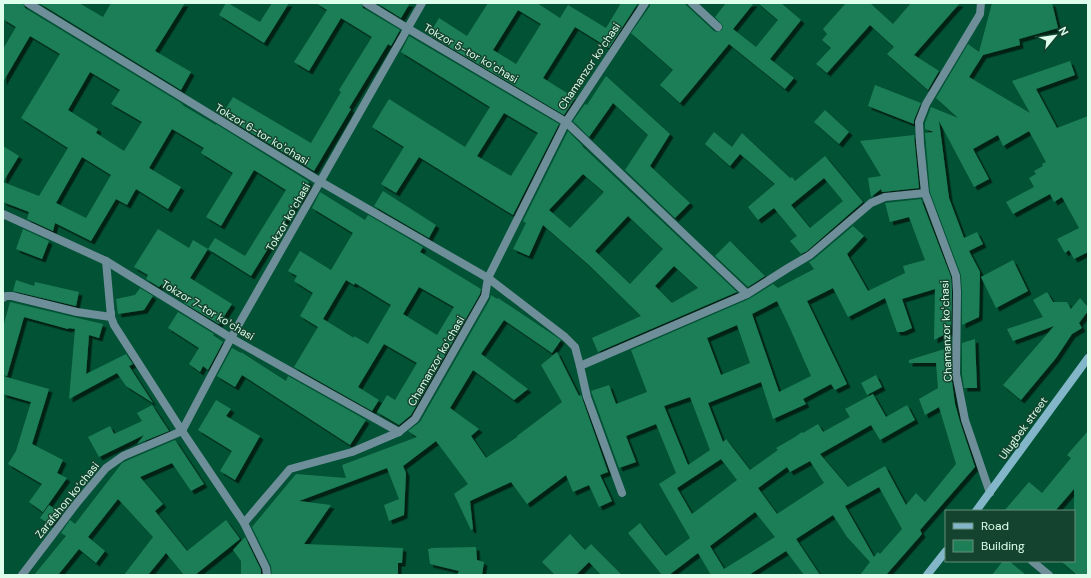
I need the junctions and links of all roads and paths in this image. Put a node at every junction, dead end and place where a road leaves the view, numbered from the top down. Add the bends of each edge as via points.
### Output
1 (28, 3) edge
2 (366, 3) edge
3 (422, 3) edge
4 (645, 3) edge
5 (692, 3) edge
6 (981, 3) edge
7 (718, 27) dead end
8 (407, 28) junction
9 (566, 122) junction
10 (320, 182) junction
11 (925, 192) junction
12 (3, 214) edge
13 (106, 261) junction
14 (488, 278) junction
15 (747, 294) junction
16 (3, 298) edge
17 (111, 317) junction
18 (231, 338) junction
19 (1088, 358) edge
20 (580, 366) junction
21 (182, 431) junction
22 (398, 432) junction
23 (622, 493) dead end
24 (990, 493) junction
25 (977, 510) edge
26 (244, 522) junction
27 (945, 552) edge
28 (1033, 562) edge
29 (22, 575) edge
30 (267, 575) edge
31 (928, 575) edge
32 (1049, 575) edge

1 - 10 street, Tokzor 6-tor koʼchasi
2 - 8 street, Tokzor 5-tor koʼchasi
3 - 8 street, Tokzor koʻchasi
4 - 9 street, Chamanzor koʻchasi
5 - 7 street
6 - 11 street, Chamanzor koʻchasi via 980,14 926,104 919,122
8 - 9 street, Tokzor 5-tor koʼchasi
8 - 10 street, Tokzor koʻchasi
9 - 14 street, Chamanzor koʻchasi
9 - 15 street, Chamanzor koʻchasi
10 - 14 street, Tokzor 6-tor koʼchasi
10 - 18 street, Tokzor koʻchasi
11 - 15 street via 885,197 871,203 810,255
11 - 24 street, Chamanzor koʻchasi via 956,276 956,374 965,420
12 - 13 street, Tokzor 7-tor koʼchasi
13 - 17 street
13 - 18 street, Tokzor 7-tor koʼchasi
14 - 20 street via 565,336 574,347
14 - 22 street, Chamanzor koʻchasi via 485,296 415,419
15 - 20 street
16 - 17 street via 12,296 77,312
17 - 21 street
18 - 21 street
18 - 22 street, Tokzor 7-tor koʼchasi
19 - 24 street, Ulugbek street
20 - 23 street via 587,397
21 - 26 street
21 - 29 street, Zarafshon koʻchasi via 123,456 106,468
22 - 26 street, Chamanzor koʻchasi via 352,452 290,469
24 - 25 street, Ulugbek street
26 - 30 street
27 - 31 street
28 - 32 street

